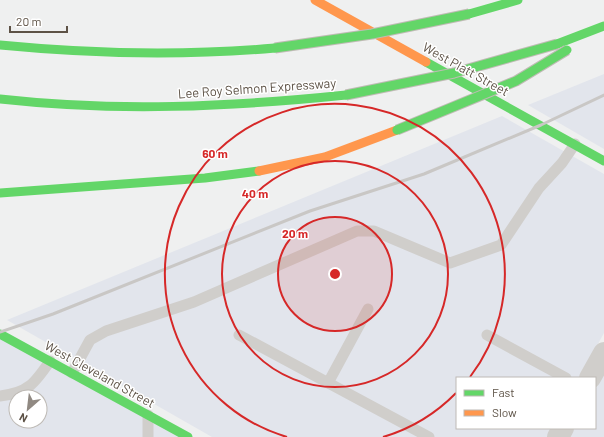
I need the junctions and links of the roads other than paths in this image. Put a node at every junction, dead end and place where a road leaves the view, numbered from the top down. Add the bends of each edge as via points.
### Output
1 (315, 0) edge
2 (518, 0) edge
3 (604, 26) edge
4 (589, 32) junction
5 (0, 45) edge
6 (0, 99) edge
7 (575, 144) junction
8 (604, 161) edge
9 (0, 192) edge
10 (368, 309) dead end
11 (0, 334) edge
12 (238, 335) dead end
13 (487, 335) dead end
14 (604, 353) edge
15 (50, 361) junction
16 (72, 373) junction
17 (564, 377) edge
18 (591, 377) edge
19 (328, 383) junction
20 (0, 396) edge
21 (148, 415) junction
22 (422, 435) edge
23 (148, 437) edge
24 (188, 437) edge

1 - 7 main road, West Platt Street
2 - 5 main road, bridge via 469,14 342,40 229,52 128,55 62,52
3 - 4 main road, Lee Roy Selmon Expressway
4 - 6 main road, Lee Roy Selmon Expressway, bridge via 557,44 454,73 346,95 225,106 119,108
4 - 9 main road, bridge via 567,50 516,81 325,157 268,170 205,178
7 - 8 main road, West Platt Street
7 - 16 lane via 539,188 501,245 450,263 374,231 357,231 194,302 106,331 90,340
10 - 19 lane
11 - 15 main road, West Cleveland Street
12 - 19 lane
13 - 17 lane
14 - 18 street
15 - 16 main road, West Cleveland Street
15 - 20 lane via 36,382 21,392
16 - 21 main road, West Cleveland Street
19 - 22 lane
21 - 23 lane
21 - 24 main road, West Cleveland Street

